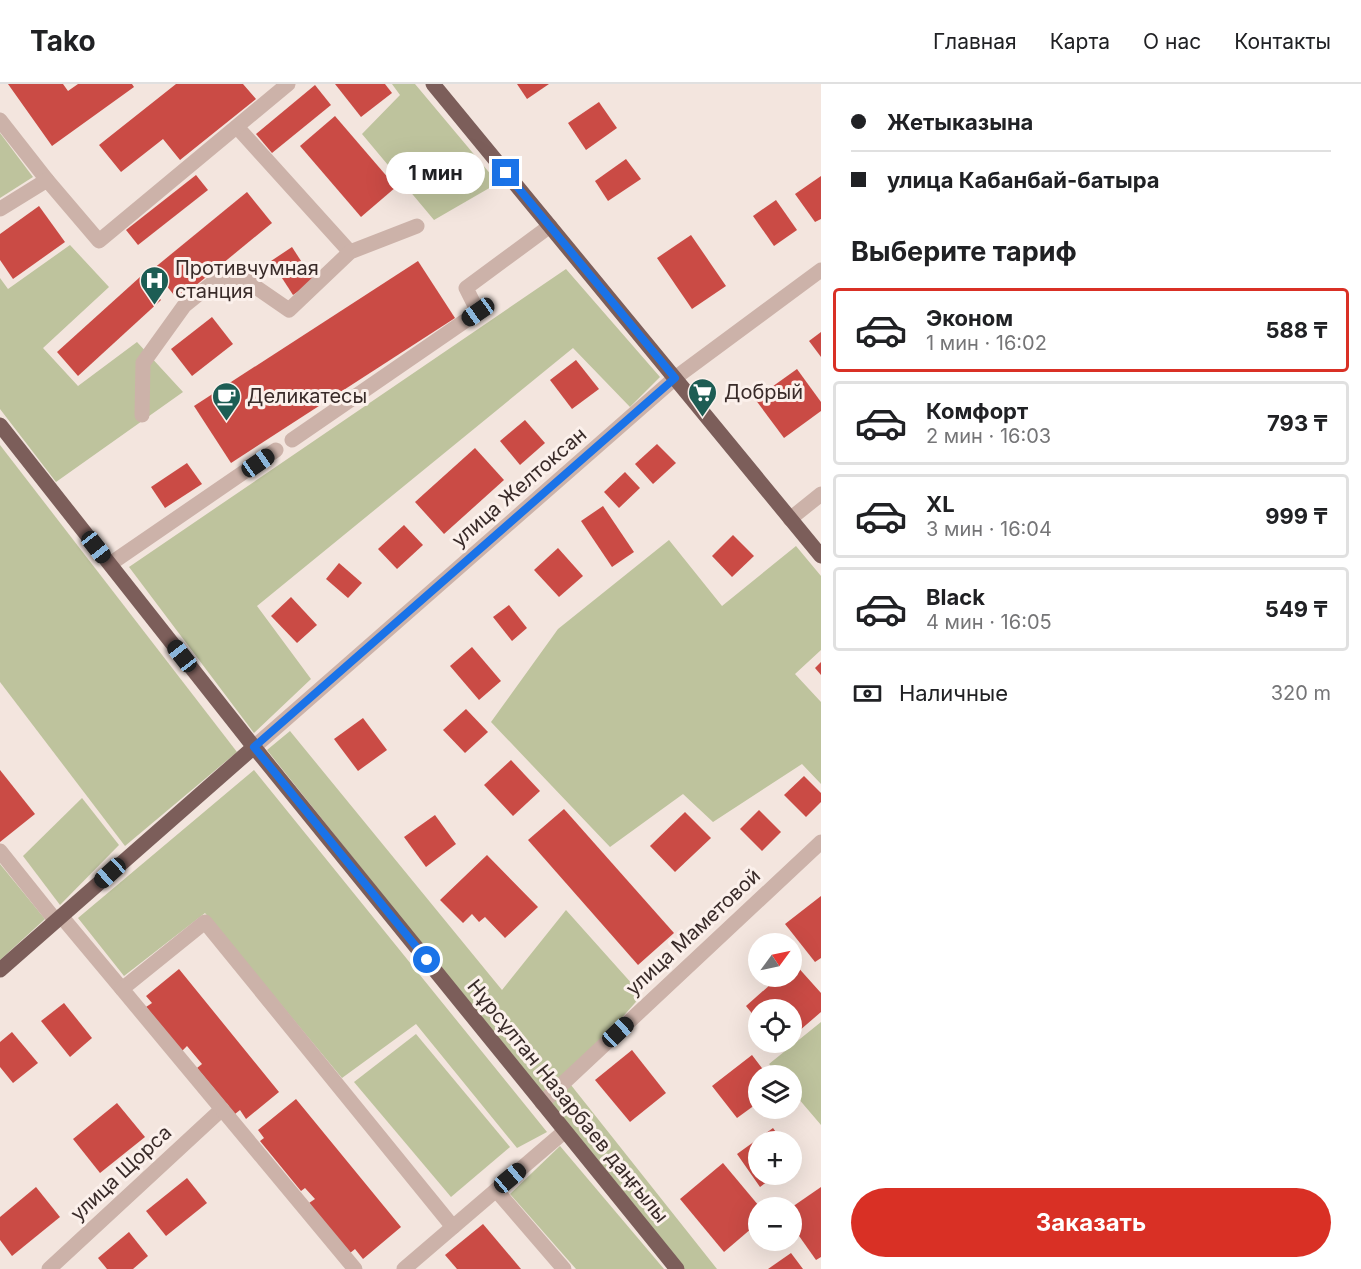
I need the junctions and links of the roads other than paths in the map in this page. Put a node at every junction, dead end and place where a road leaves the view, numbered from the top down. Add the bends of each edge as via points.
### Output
1 (288, 84) edge
2 (433, 84) edge
3 (0, 120) edge
4 (237, 127) junction
5 (47, 180) junction
6 (0, 209) edge
7 (417, 226) dead end
8 (550, 226) junction
9 (350, 252) junction
10 (821, 270) edge
11 (675, 378) junction
12 (142, 415) dead end
13 (0, 425) edge
14 (292, 440) dead end
15 (276, 450) dead end
16 (821, 494) edge
17 (790, 519) junction
18 (821, 556) edge
19 (110, 564) junction
20 (254, 747) junction
21 (821, 842) edge
22 (0, 851) edge
23 (58, 919) junction
24 (0, 970) edge
25 (122, 989) junction
26 (542, 1103) junction
27 (222, 1108) junction
28 (565, 1131) junction
29 (496, 1190) junction
30 (453, 1227) junction
31 (49, 1269) edge
32 (355, 1269) edge
33 (404, 1269) edge
34 (564, 1269) edge
35 (677, 1269) edge

1 - 4 street
2 - 8 main road
3 - 5 street
4 - 5 street via 99,242
4 - 9 street
5 - 6 street
7 - 9 street
8 - 11 main road
8 - 14 street via 466,288 478,312
9 - 12 street via 288,310 241,277 216,280 184,306 143,363
10 - 11 street, улица Желтоксан
11 - 17 main road
11 - 20 street, улица Желтоксан
13 - 19 main road, Нұрсұлтан Назарбаев даңғылы
15 - 19 street
16 - 17 street
17 - 18 main road
19 - 20 main road, Нұрсұлтан Назарбаев даңғылы
20 - 23 main road
20 - 26 main road, Нұрсұлтан Назарбаев даңғылы
21 - 26 street, улица Маметовой
22 - 23 street
23 - 24 main road
23 - 25 street
25 - 27 street
25 - 30 street via 205,922
26 - 28 main road, Нұрсұлтан Назарбаев даңғылы
27 - 31 street, улица Щорса
27 - 32 street
28 - 29 street
28 - 35 main road, Нұрсұлтан Назарбаев даңғылы
29 - 30 street
29 - 34 street
30 - 33 street

